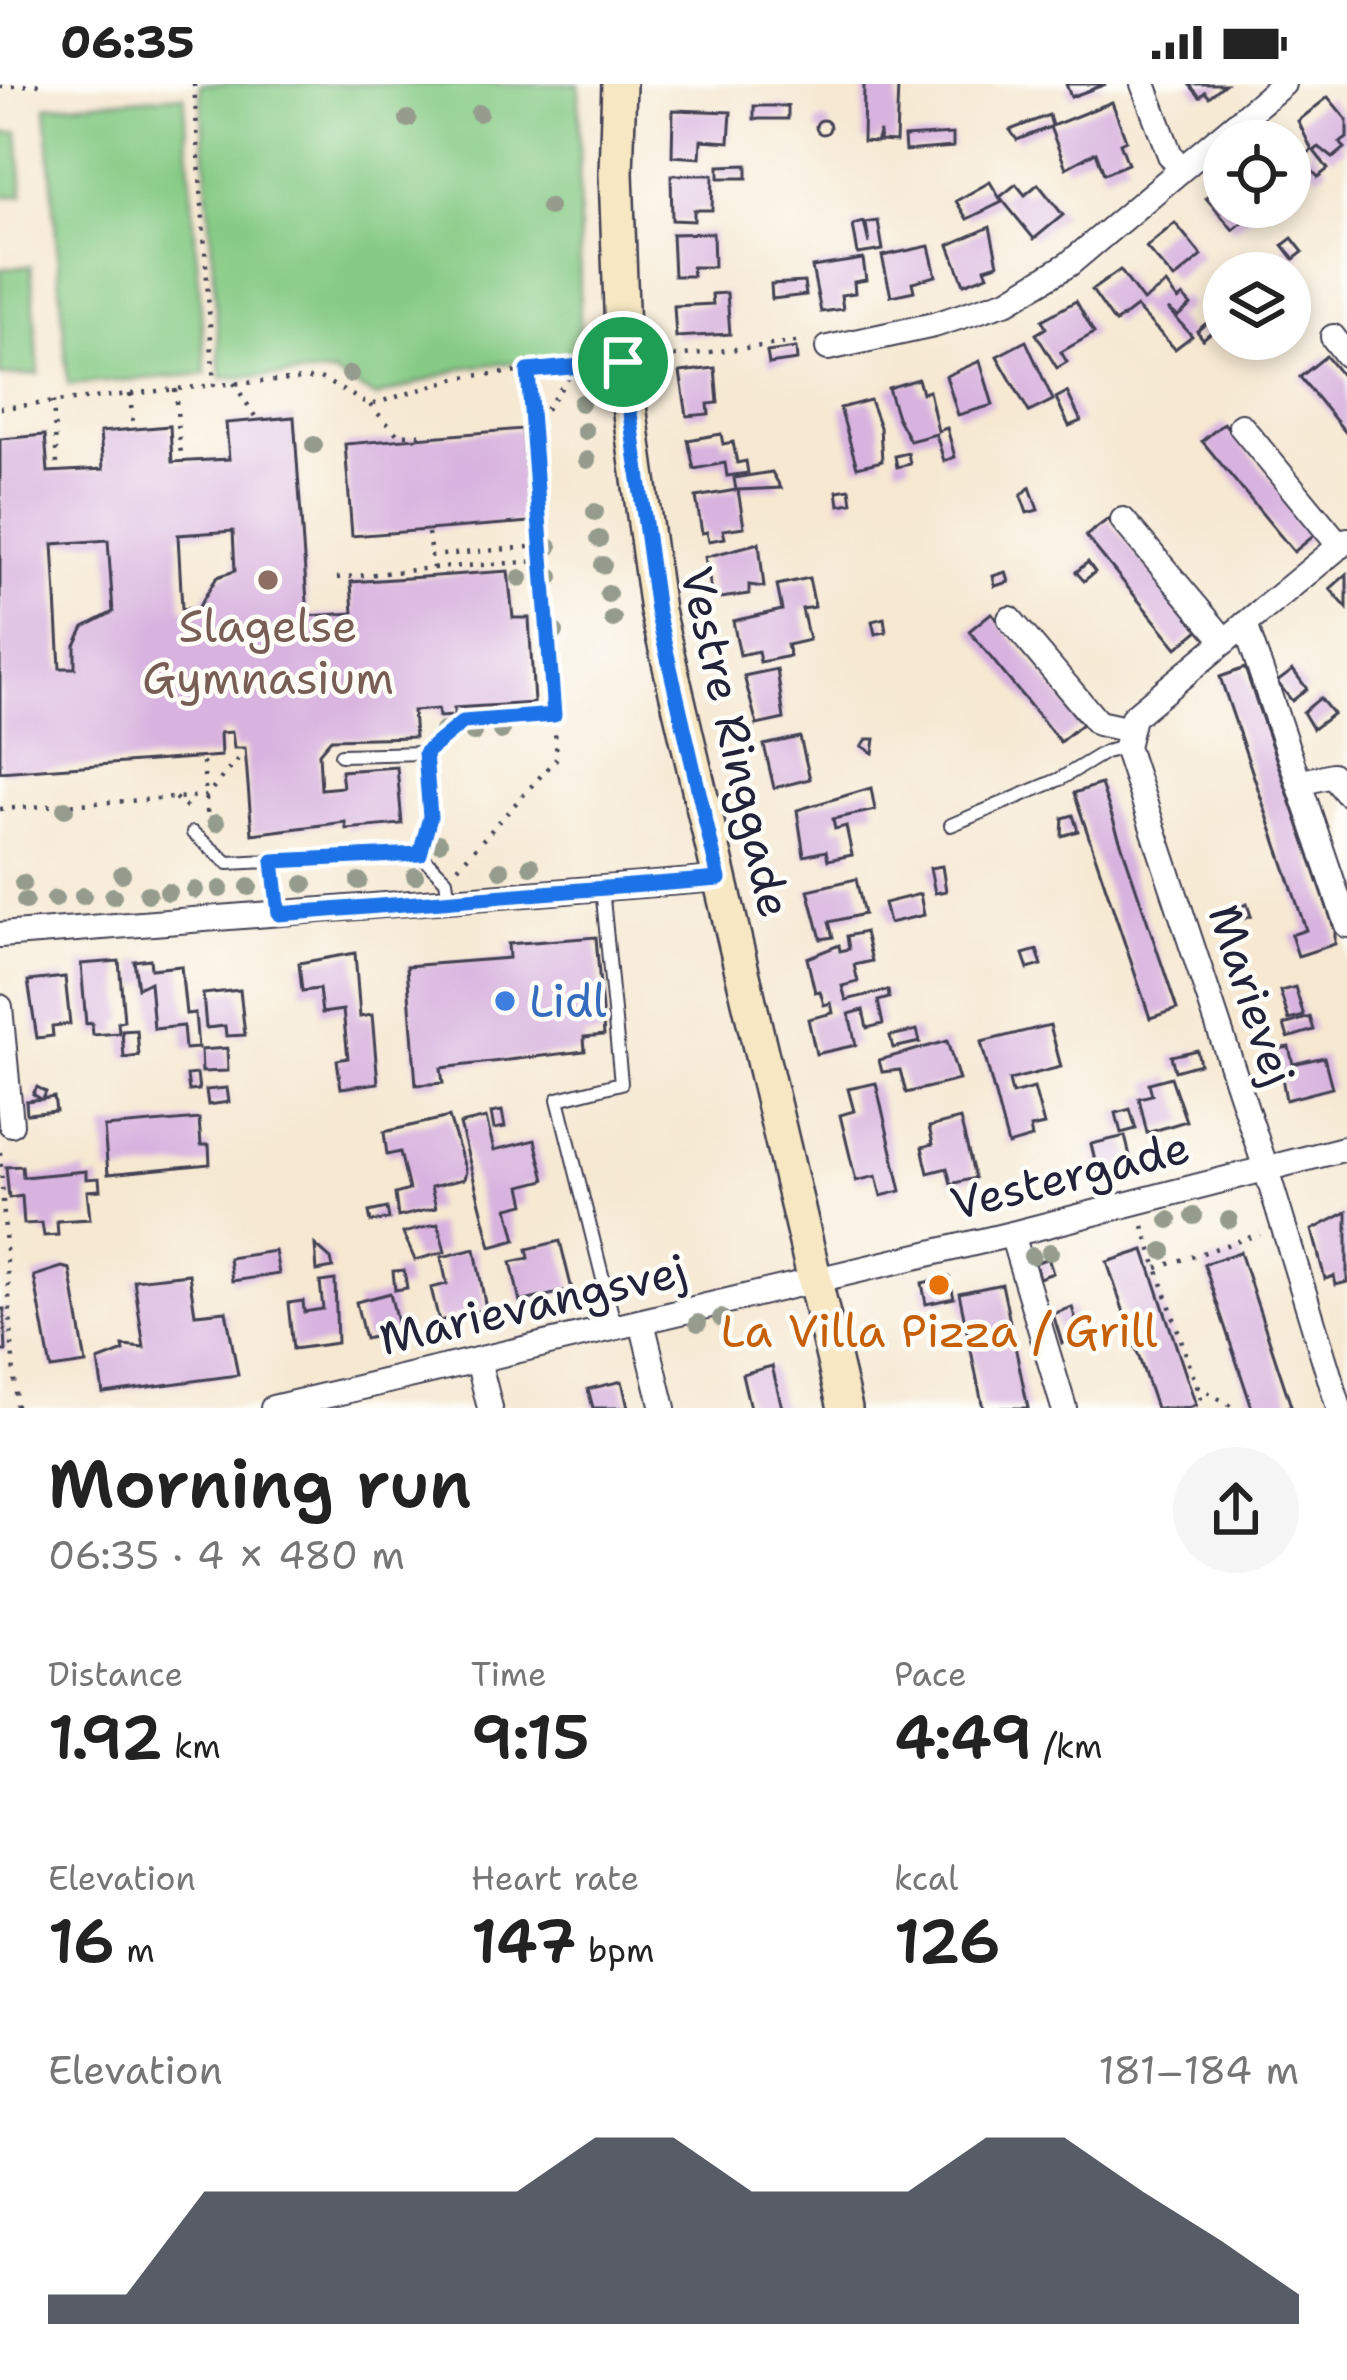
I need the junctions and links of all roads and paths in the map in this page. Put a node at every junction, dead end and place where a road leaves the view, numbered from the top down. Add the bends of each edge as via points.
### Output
1 (41, 84) edge
2 (194, 84) edge
3 (619, 84) edge
4 (1143, 84) edge
5 (1282, 84) edge
6 (0, 87) edge
7 (1180, 167) junction
8 (828, 348) joint
9 (623, 362) junction
10 (577, 367) junction
11 (528, 371) junction
12 (234, 383) junction
13 (214, 385) junction
14 (175, 389) junction
15 (130, 394) junction
16 (53, 401) junction
17 (370, 405) junction
18 (0, 408) edge
19 (256, 418) dead end
20 (1241, 426) dead end
21 (133, 427) dead end
22 (532, 429) junction
23 (426, 434) dead end
24 (181, 455) dead end
25 (57, 464) dead end
26 (1123, 520) dead end
27 (428, 533) dead end
28 (1345, 543) edge
29 (541, 546) junction
30 (431, 556) junction
31 (542, 561) junction
32 (433, 568) junction
33 (337, 578) dead end
34 (1010, 619) dead end
35 (1245, 624) junction
36 (1225, 641) junction
37 (554, 715) junction
38 (1126, 738) junction
39 (425, 753) junction
40 (341, 754) dead end
41 (238, 759) dead end
42 (203, 761) dead end
43 (1299, 782) junction
44 (1347, 793) edge
45 (206, 796) junction
46 (0, 809) edge
47 (951, 825) dead end
48 (208, 826) dead end
49 (193, 833) dead end
50 (420, 854) junction
51 (273, 861) junction
52 (719, 879) junction
53 (602, 888) junction
54 (448, 890) junction
55 (279, 914) junction
56 (1347, 926) edge
57 (0, 935) edge
58 (0, 1007) edge
59 (11, 1124) dead end
60 (1347, 1148) edge
61 (0, 1152) edge
62 (1266, 1169) junction
63 (1135, 1203) junction
64 (1283, 1227) junction
65 (1012, 1234) junction
66 (1157, 1268) junction
67 (812, 1280) junction
68 (642, 1322) junction
69 (615, 1328) junction
70 (478, 1360) junction
71 (1197, 1386) junction
72 (16, 1408) edge
73 (273, 1408) edge
74 (490, 1408) edge
75 (663, 1408) edge
76 (845, 1408) edge
77 (1064, 1408) edge
78 (1204, 1408) edge
79 (1234, 1408) edge
80 (1339, 1408) edge

1 - 6 path
2 - 13 path
3 - 9 street, Vestre Ringgade
4 - 7 street
5 - 7 street
7 - 8 street via 1069,264 1008,301
8 - 9 path via 810,340
9 - 10 path
9 - 52 street, Vestre Ringgade via 657,611
10 - 11 path
10 - 22 path
11 - 17 path via 461,377
11 - 22 path
12 - 13 path
12 - 17 path via 320,378
12 - 19 path
13 - 14 path
14 - 15 path
14 - 24 path
15 - 16 path
15 - 21 path
16 - 18 path
16 - 25 path
17 - 23 path via 398,435
20 - 28 street
22 - 29 path
26 - 36 street
27 - 30 path
28 - 35 street
29 - 30 path
29 - 31 path
30 - 32 path
31 - 32 path
31 - 37 path
32 - 33 path
34 - 38 street via 1098,723
35 - 36 street
35 - 43 street
36 - 38 street via 1133,717
37 - 39 path via 463,722
37 - 54 path via 556,758
38 - 47 lane via 1060,779
38 - 62 street, Marievej
39 - 40 lane
39 - 50 lane via 430,817
41 - 45 path
42 - 45 path
43 - 44 street via 1332,776
43 - 56 street
45 - 46 path
45 - 48 path
49 - 51 lane via 228,863
50 - 51 lane
50 - 54 lane
51 - 55 lane
52 - 53 street
52 - 67 street, Vestre Ringgade
53 - 54 street
53 - 69 lane via 621,1083 558,1099
54 - 55 street
55 - 57 street
58 - 59 street
60 - 62 street, Vestergade
61 - 72 path
62 - 63 street, Vestergade
62 - 64 street, Marievej
63 - 65 street, Vestergade
63 - 66 path
64 - 66 path
64 - 80 street, Marievej
65 - 67 street, Vestergade
65 - 77 street
66 - 71 path
67 - 68 street, Marievangsvej
67 - 76 street, Vestre Ringgade
68 - 69 street, Marievangsvej
68 - 75 street
69 - 70 street, Marievangsvej
70 - 73 street, Marievangsvej
70 - 74 street
71 - 78 path
71 - 79 path

